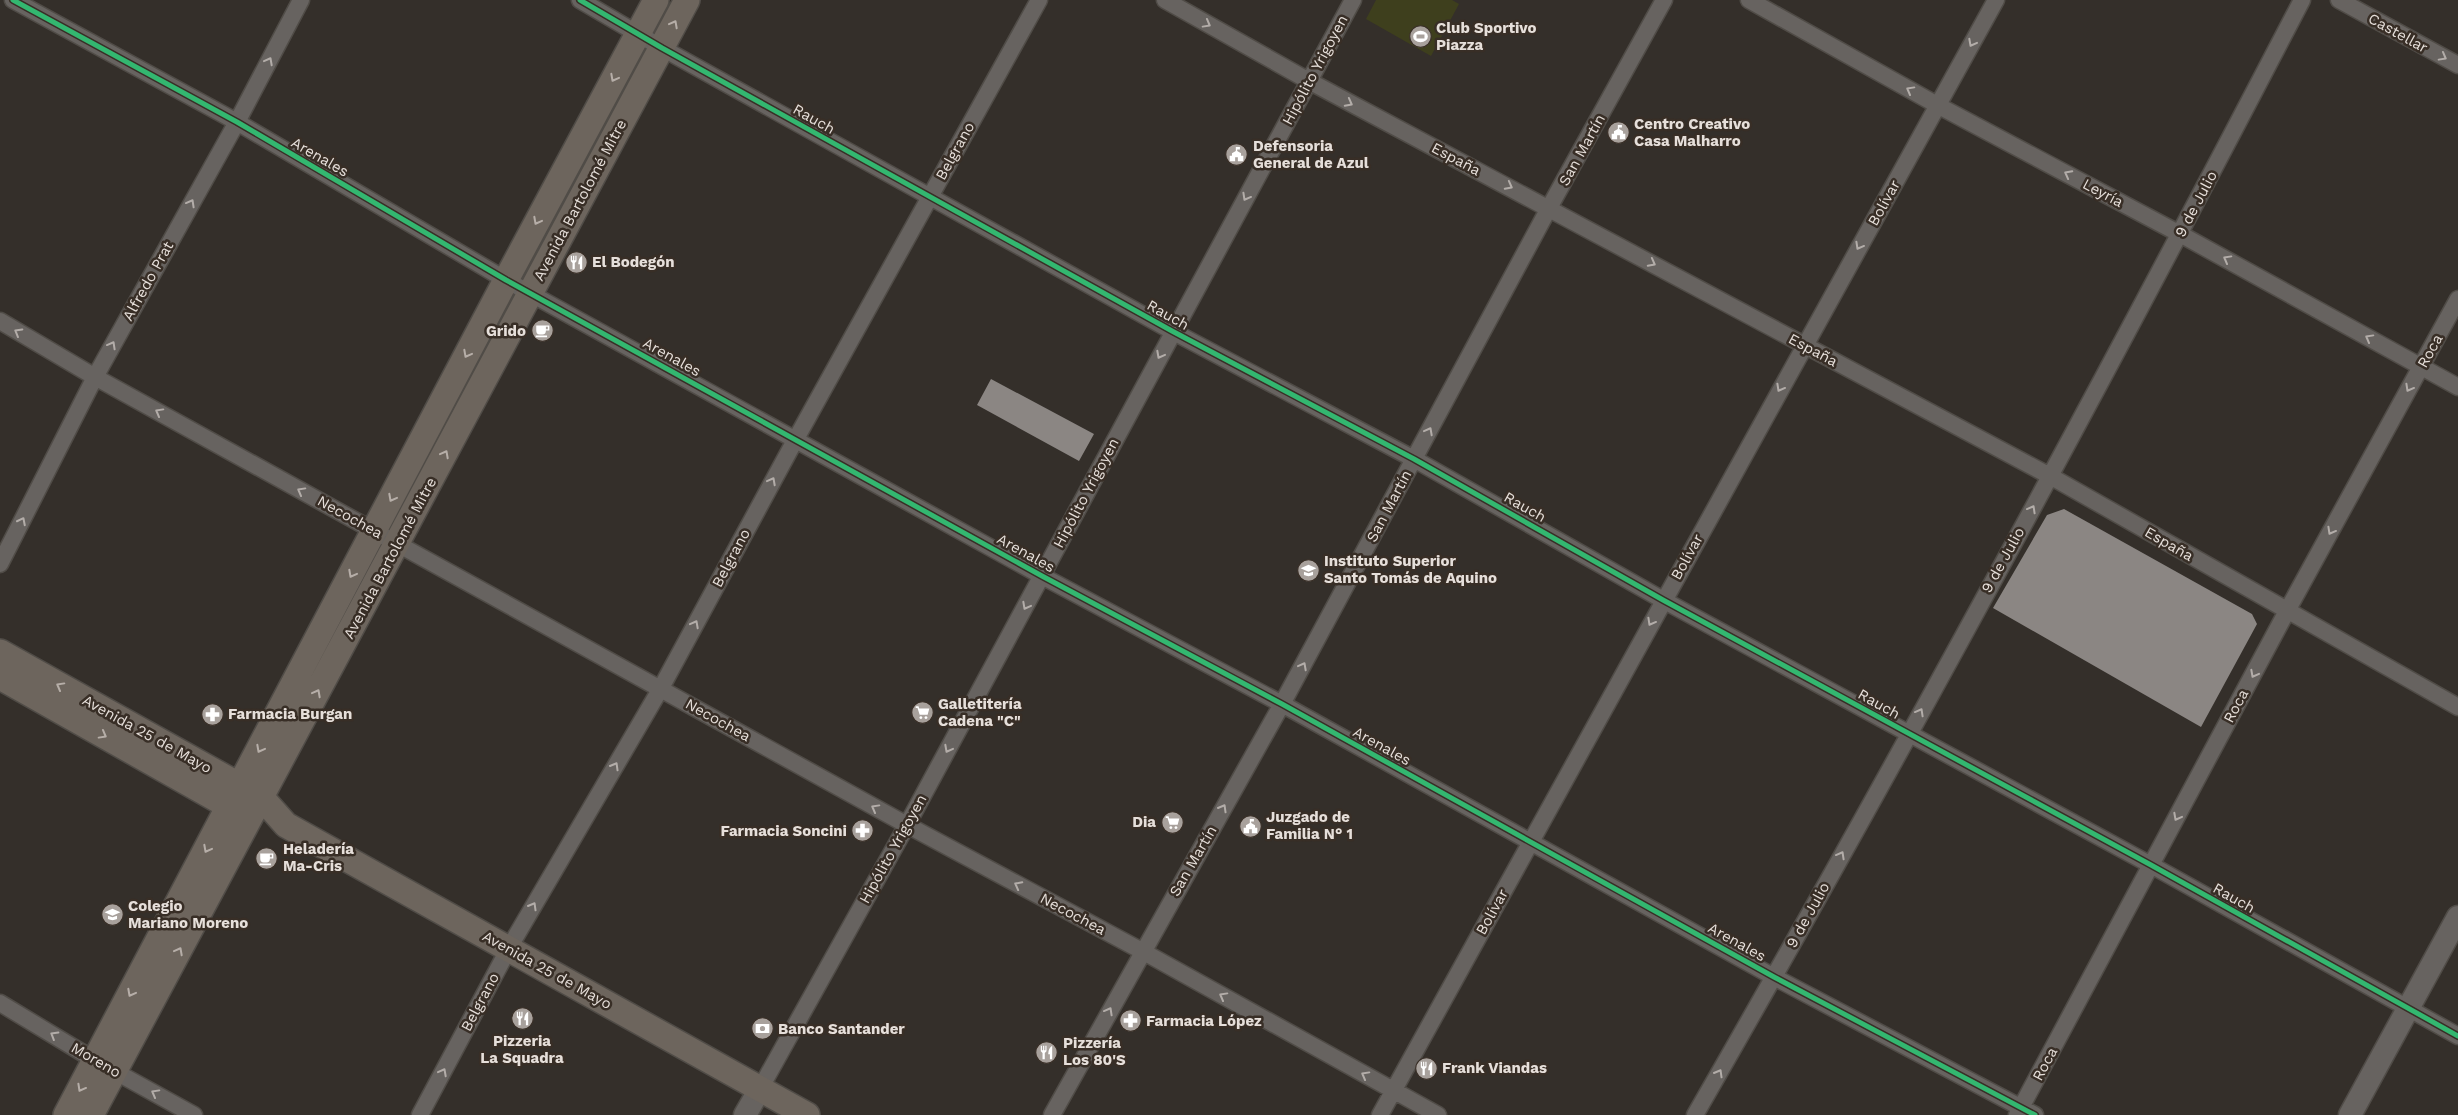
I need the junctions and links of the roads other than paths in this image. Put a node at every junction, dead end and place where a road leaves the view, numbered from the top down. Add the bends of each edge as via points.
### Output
1 (13, 0) edge
2 (301, 0) edge
3 (580, 0) edge
4 (656, 0) edge
5 (687, 0) edge
6 (1039, 0) edge
7 (1165, 0) edge
8 (1353, 0) edge
9 (1664, 0) edge
10 (1748, 0) edge
11 (1996, 0) edge
12 (2302, 0) edge
13 (2339, 0) edge
14 (637, 34) junction
15 (662, 48) junction
16 (2458, 65) edge
17 (1309, 81) junction
18 (1938, 106) junction
19 (237, 122) junction
20 (930, 197) junction
21 (1550, 208) junction
22 (2180, 234) junction
23 (506, 280) junction
24 (530, 294) junction
25 (2458, 300) edge
26 (0, 321) edge
27 (1172, 331) junction
28 (1803, 345) junction
29 (2421, 367) junction
30 (95, 377) junction
31 (2458, 386) edge
32 (795, 439) junction
33 (1414, 459) junction
34 (2050, 476) junction
35 (375, 531) junction
36 (397, 543) junction
37 (0, 564) edge
38 (1042, 576) junction
39 (1663, 600) junction
40 (2287, 611) junction
41 (0, 652) edge
42 (0, 677) edge
43 (661, 688) junction
44 (1282, 704) junction
45 (2458, 707) edge
46 (1908, 734) junction
47 (245, 802) junction
48 (907, 825) junction
49 (1530, 842) junction
50 (2151, 865) junction
51 (2458, 918) edge
52 (509, 948) junction
53 (1142, 951) junction
54 (1774, 977) junction
55 (0, 1003) edge
56 (2407, 1009) junction
57 (2458, 1036) edge
58 (105, 1066) junction
59 (760, 1089) junction
60 (1394, 1090) junction
61 (2025, 1112) edge
62 (66, 1115) edge
63 (91, 1115) edge
64 (194, 1115) edge
65 (420, 1115) edge
66 (745, 1115) edge
67 (808, 1115) edge
68 (1052, 1115) edge
69 (1380, 1115) edge
70 (1438, 1115) edge
71 (1695, 1115) edge
72 (2350, 1115) edge

1 - 19 street, Arenales
19 -> 2 street, Alfredo Prat
3 - 14 street, Rauch
4 - 14 main road, Avenida Bartolomé Mitre
15 -> 5 main road, Avenida Bartolomé Mitre
6 - 20 street, Belgrano
7 -> 17 street, España
8 - 17 street, Hipólito Yrigoyen
9 - 21 street, San Martín
18 -> 10 street, Leyría
11 -> 18 street, Bolívar
12 - 22 street, 9 de Julio
13 -> 16 street, Castellar
14 - 15 street, Rauch
14 -> 23 main road, Avenida Bartolomé Mitre
15 - 20 street, Rauch
15 - 24 main road, Avenida Bartolomé Mitre
17 -> 21 street, España
17 -> 27 street, Hipólito Yrigoyen
22 -> 18 street, Leyría
18 -> 28 street, Bolívar
19 - 23 street, Arenales
30 -> 19 street, Alfredo Prat
20 - 27 street, Rauch
20 - 32 street, Belgrano
21 -> 28 street, España
33 -> 21 street, San Martín
29 -> 22 street, Leyría
22 - 34 street, 9 de Julio
23 - 24 street, Arenales
23 -> 35 main road, Avenida Bartolomé Mitre
24 - 32 street, Arenales
36 -> 24 main road, Avenida Bartolomé Mitre
25 - 29 street, Roca
30 -> 26 street, Necochea
27 - 33 street, Rauch
27 -> 38 street, Hipólito Yrigoyen
28 - 34 street, España
28 -> 39 street, Bolívar
29 - 31 street, Leyría
29 -> 40 street, Roca
35 -> 30 street, Necochea
37 -> 30 street, Alfredo Prat
32 - 38 street, Arenales
43 -> 32 street, Belgrano
33 - 39 street, Rauch
44 -> 33 street, San Martín
34 - 40 street, España
46 -> 34 street, 9 de Julio
35 - 36 street, Necochea
35 -> 47 main road, Avenida Bartolomé Mitre
36 - 43 street, Necochea
47 -> 36 main road, Avenida Bartolomé Mitre
38 - 44 street, Arenales
38 -> 48 street, Hipólito Yrigoyen
39 - 46 street, Rauch
39 -> 49 street, Bolívar
40 - 45 street, España
40 -> 50 street, Roca
47 -> 41 main road, Avenida 25 de Mayo
42 -> 47 main road, Avenida 25 de Mayo
48 -> 43 street, Necochea
52 -> 43 street, Belgrano
44 - 49 street, Arenales
53 -> 44 street, San Martín
46 - 50 street, Rauch
54 -> 46 street, 9 de Julio
47 - 52 main road, Avenida 25 de Mayo
47 - 58 main road, Avenida Bartolomé Mitre
53 -> 48 street, Necochea
48 - 59 street, Hipólito Yrigoyen
49 - 54 street, Arenales
49 - 60 street, Bolívar
50 - 56 street, Rauch
50 - 61 street, Roca
51 - 56 main road
52 - 59 main road, Avenida 25 de Mayo
65 -> 52 street, Belgrano
60 -> 53 street, Necochea
68 -> 53 street, San Martín
54 - 61 street, Arenales
71 -> 54 street, 9 de Julio
58 -> 55 street, Moreno
56 - 57 street, Rauch
56 - 72 main road
58 -> 62 main road, Avenida Bartolomé Mitre
58 - 63 main road, Avenida Bartolomé Mitre
64 -> 58 street, Moreno
59 - 66 main road, Hipólito Yrigoyen
59 - 67 main road, Avenida 25 de Mayo
60 - 69 street, Bolívar
60 - 70 street, Necochea

